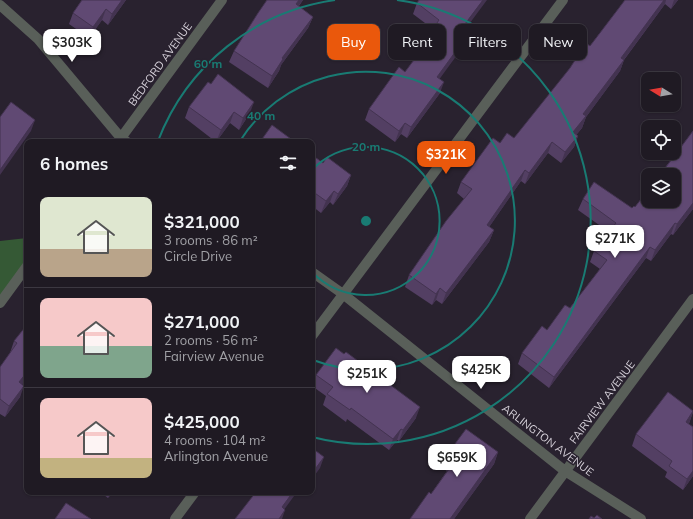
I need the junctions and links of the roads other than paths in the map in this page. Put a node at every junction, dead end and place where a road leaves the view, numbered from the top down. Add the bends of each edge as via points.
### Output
1 (222, 0) edge
2 (563, 0) edge
3 (0, 4) edge
4 (120, 139) edge
5 (123, 139) edge
6 (24, 270) edge
7 (315, 274) edge
8 (343, 294) junction
9 (693, 299) edge
10 (0, 303) edge
11 (315, 332) edge
12 (565, 471) junction
13 (193, 495) edge
14 (174, 519) edge
15 (530, 519) edge
16 (641, 519) edge

1 - 5 street, BEDFORD AVENUE
2 - 8 street
3 - 4 street via 38,39
6 - 10 street
7 - 8 street, ARLINGTON AVENUE
8 - 11 street
8 - 12 street, ARLINGTON AVENUE
9 - 12 street, FAIRVIEW AVENUE
12 - 15 street, FAIRVIEW AVENUE
12 - 16 street, ARLINGTON AVENUE
13 - 14 street

